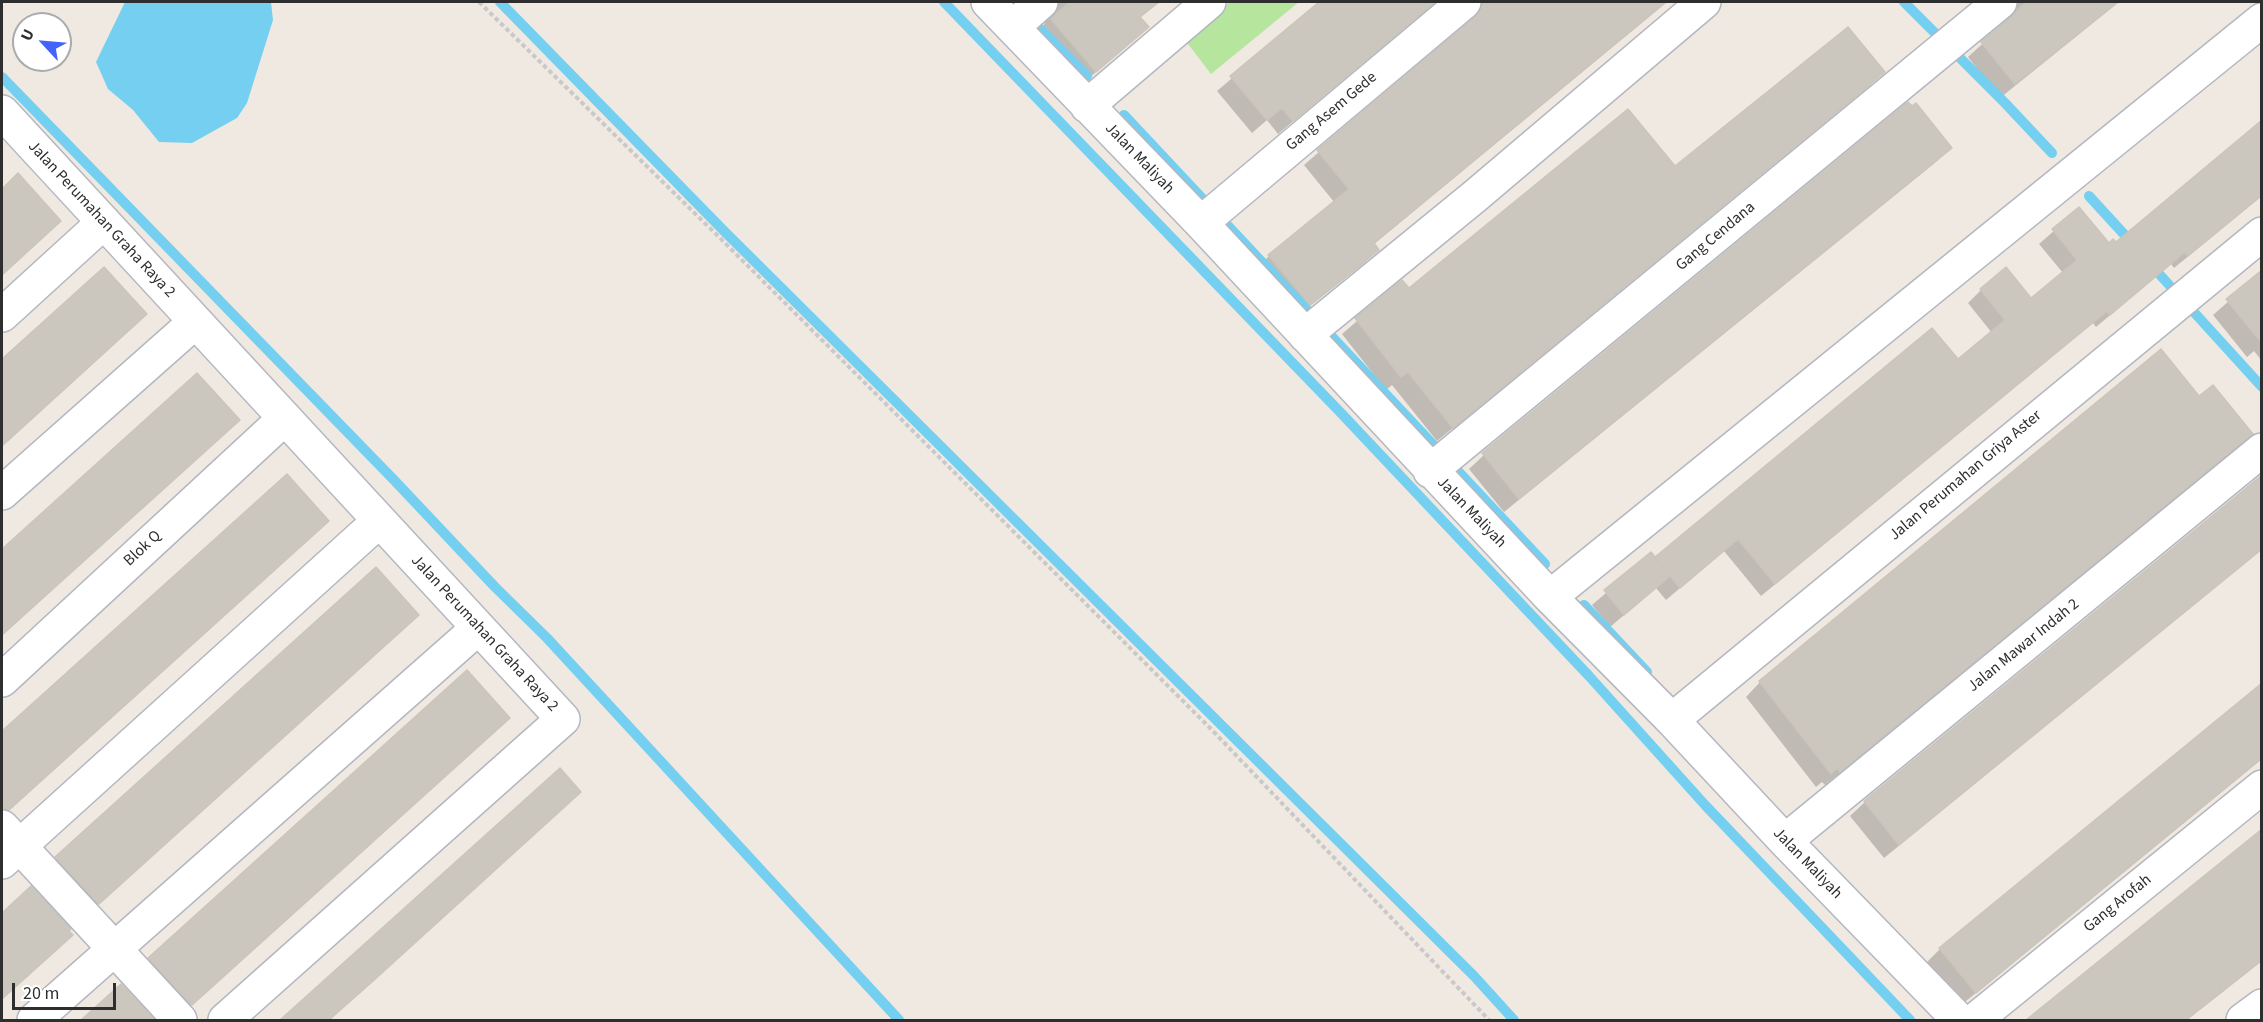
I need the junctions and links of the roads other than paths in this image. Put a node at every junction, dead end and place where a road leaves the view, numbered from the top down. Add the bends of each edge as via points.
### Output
1 (988, 2) edge
2 (1209, 2) edge
3 (1430, 2) edge
4 (1464, 2) edge
5 (1704, 2) edge
6 (2000, 2) edge
7 (1028, 14) edge
8 (2262, 20) edge
9 (1098, 96) junction
10 (3, 118) edge
11 (1204, 206) junction
12 (104, 222) junction
13 (2262, 234) edge
14 (2, 315) edge
15 (195, 322) junction
16 (1316, 326) junction
17 (285, 418) junction
18 (2262, 450) edge
19 (1440, 463) junction
20 (2, 493) edge
21 (379, 521) junction
22 (1550, 597) junction
23 (478, 628) junction
24 (2, 680) edge
25 (1682, 711) junction
26 (2262, 787) edge
27 (1797, 831) junction
28 (8, 845) edge
29 (115, 949) junction
30 (2262, 1006) edge
31 (1967, 1018) edge
32 (34, 1020) edge
33 (180, 1020) edge
34 (225, 1020) edge
35 (2243, 1020) edge

1 - 7 street, Jalan Maliyah
2 - 9 street
3 - 11 street, Gang Asem Gede
4 - 11 street, Gang Asem Gede
5 - 16 street
6 - 19 street, Gang Cendana
7 - 9 street, Jalan Maliyah
8 - 22 street
9 - 11 street, Jalan Maliyah
10 - 12 street, Jalan Perumahan Graha Raya 2
11 - 16 street, Jalan Maliyah
12 - 14 street
12 - 15 street, Jalan Perumahan Graha Raya 2
13 - 25 street, Jalan Perumahan Griya Aster
15 - 17 street, Jalan Perumahan Graha Raya 2
15 - 20 street
16 - 19 street, Jalan Maliyah
17 - 21 street, Jalan Perumahan Graha Raya 2
17 - 24 street, Blok Q
18 - 27 street, Jalan Mawar Indah 2
19 - 22 street, Jalan Maliyah
21 - 23 street, Jalan Perumahan Graha Raya 2
21 - 28 street
22 - 25 street, Jalan Maliyah
23 - 29 street
23 - 34 street, Jalan Perumahan Graha Raya 2 via 563,719
25 - 27 street, Jalan Maliyah
26 - 31 street, Gang Arofah
27 - 31 street, Jalan Maliyah
28 - 29 street
29 - 32 street
29 - 33 street
30 - 35 street

